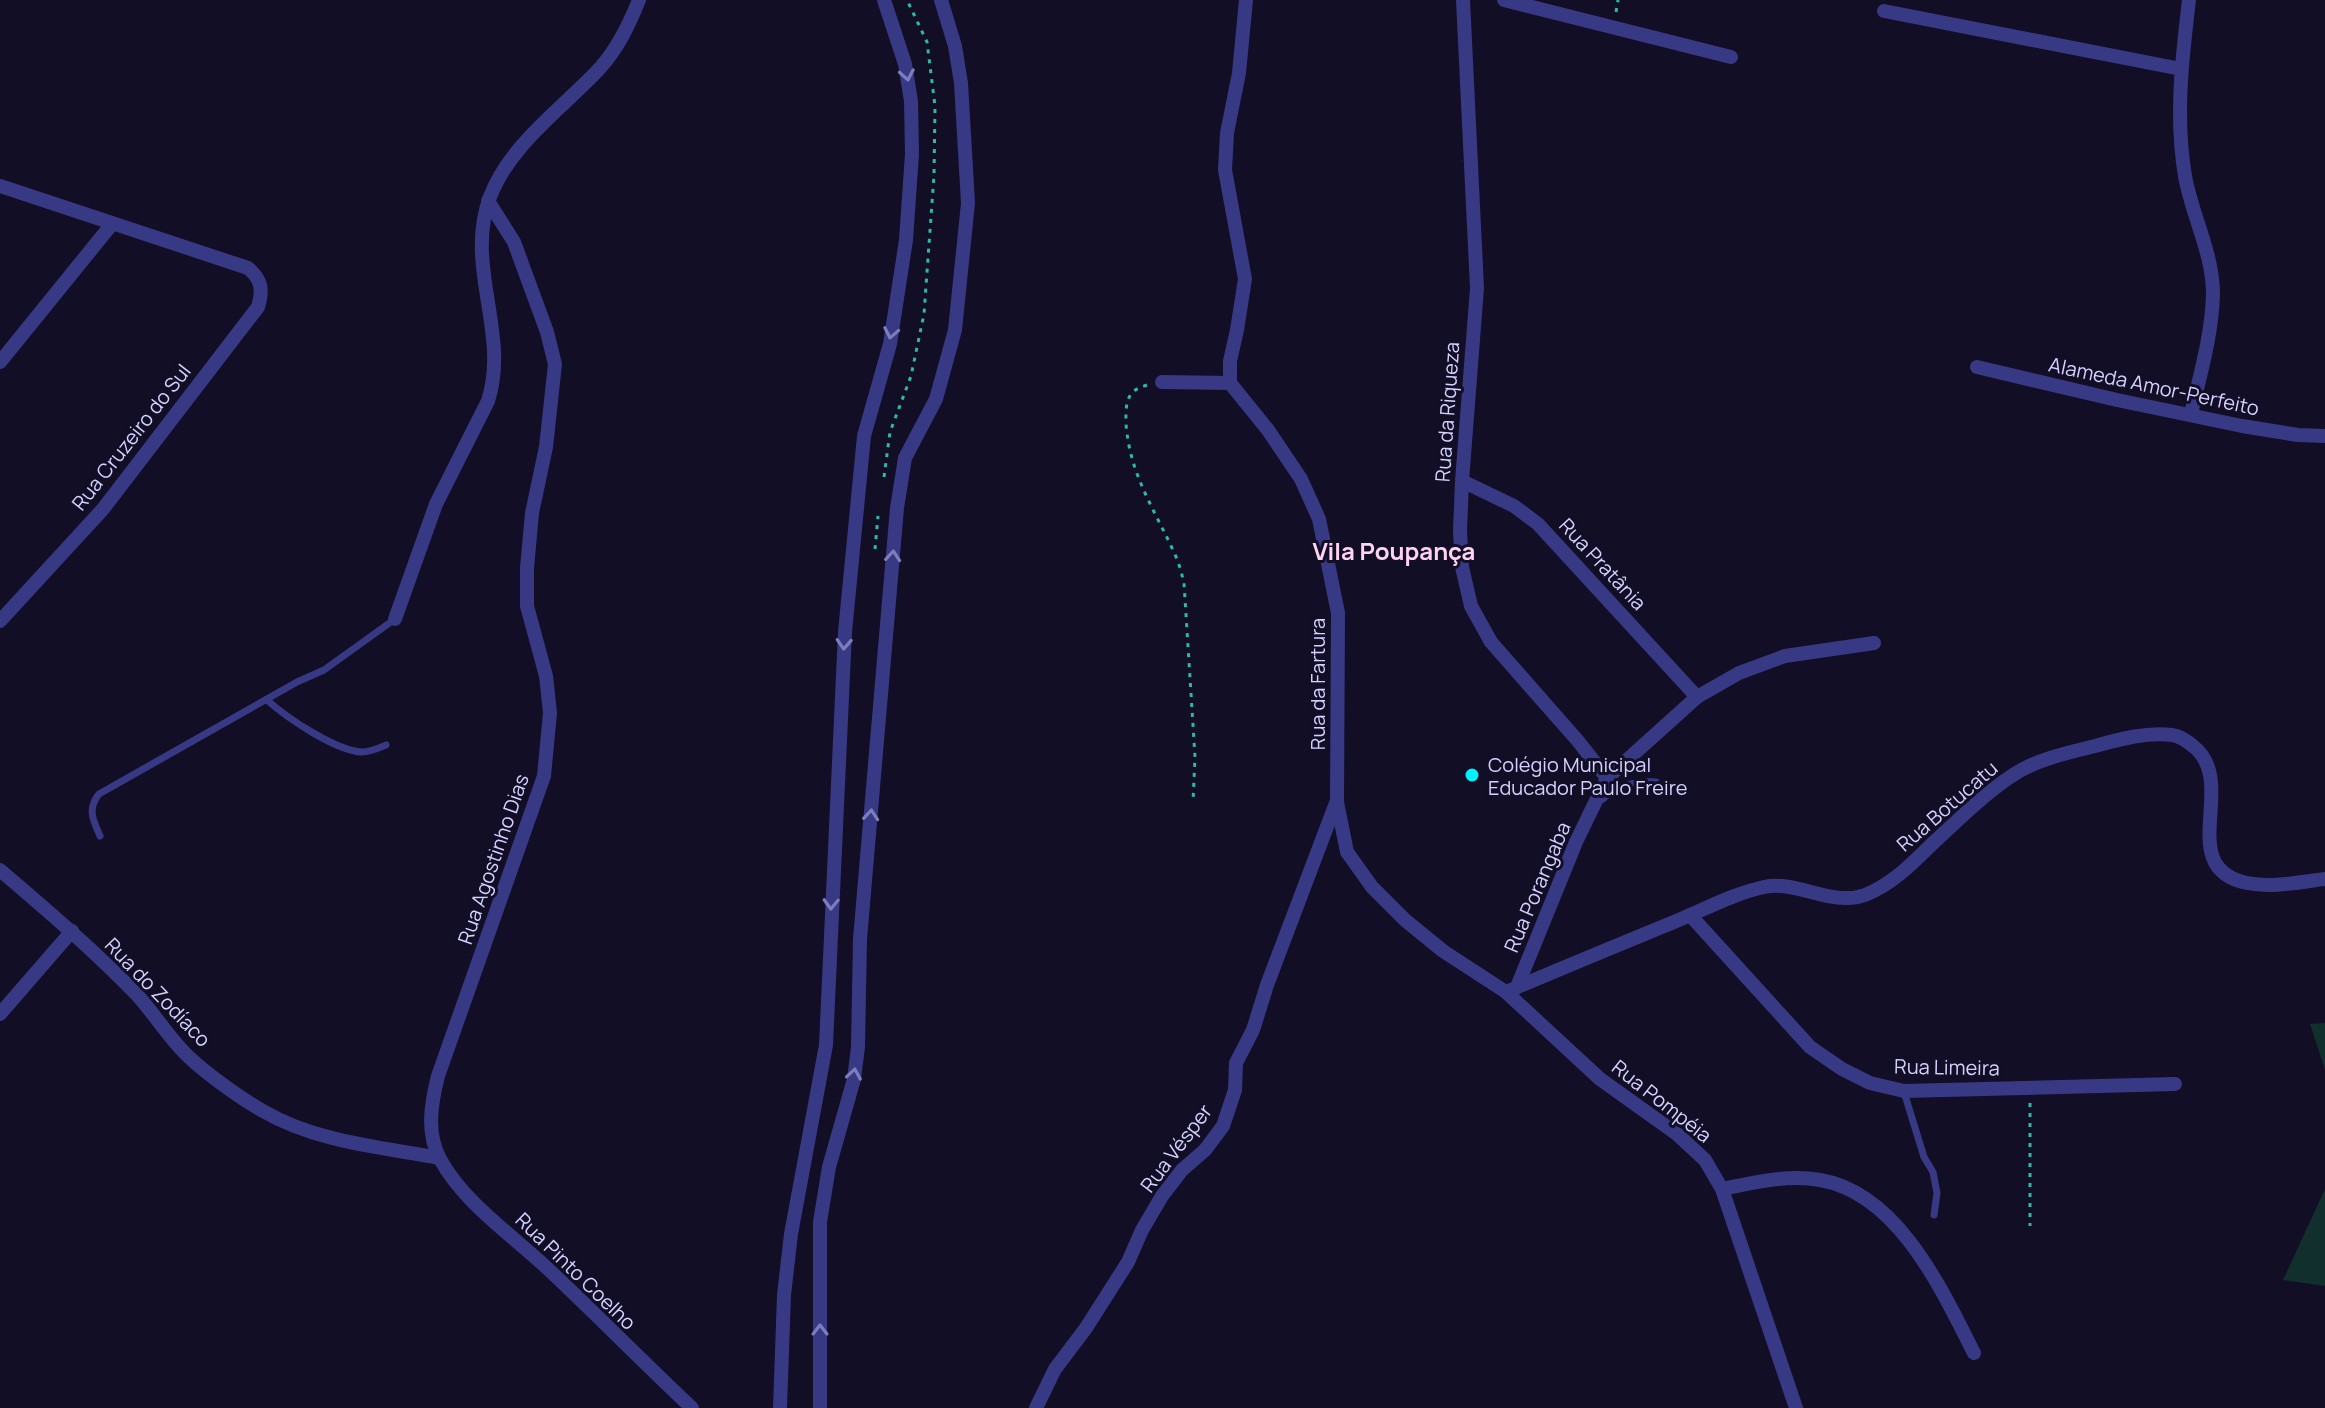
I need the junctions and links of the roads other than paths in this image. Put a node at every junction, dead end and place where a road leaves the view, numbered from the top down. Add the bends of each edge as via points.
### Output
1 (639, 0) edge
2 (884, 0) edge
3 (941, 0) edge
4 (1246, 0) edge
5 (1463, 0) edge
6 (1504, 0) edge
7 (2189, 0) edge
8 (1884, 11) dead end
9 (1731, 57) dead end
10 (2181, 69) junction
11 (0, 186) edge
12 (488, 201) junction
13 (112, 224) junction
14 (0, 362) edge
15 (1977, 367) dead end
16 (1162, 382) road end
17 (1230, 383) junction
18 (2191, 414) junction
19 (2325, 436) edge
20 (1462, 481) junction
21 (395, 619) joint
22 (0, 621) edge
23 (1874, 643) dead end
24 (1697, 697) junction
25 (267, 700) junction
26 (386, 745) dead end
27 (1607, 778) junction
28 (1656, 782) dead end
29 (1337, 802) junction
30 (1588, 815) junction
31 (100, 836) dead end
32 (0, 870) edge
33 (2325, 879) edge
34 (1690, 915) junction
35 (72, 931) junction
36 (1512, 989) junction
37 (0, 1014) edge
38 (2175, 1084) dead end
39 (1904, 1091) junction
40 (439, 1158) junction
41 (1722, 1189) junction
42 (1934, 1215) dead end
43 (1974, 1353) dead end
44 (692, 1408) edge
45 (780, 1408) edge
46 (820, 1408) edge
47 (1036, 1408) edge
48 (1796, 1408) edge

1 - 12 street via 626,32 602,66 507,165
2 -> 45 street via 911,101 906,240 890,344 862,452 845,632 826,1045 791,1234
46 -> 3 street via 820,1222 858,1047 860,939 897,508 905,458 936,399 955,330 968,203 961,83
4 - 17 street via 1225,170 1245,279
5 - 20 street, Rua da Riqueza via 1477,288
6 - 9 street
7 - 10 street
8 - 10 street
10 - 18 street via 2181,152 2213,293
11 - 13 street
12 - 21 street via 480,259 492,327 493,385 436,504
12 - 40 street, Rua Agostinho Dias via 514,242 555,364 527,568 527,606 550,713 544,776 430,1108
13 - 14 street
13 - 22 street, Rua Cruzeiro do Sul via 248,268 259,279 262,296 103,509
15 - 18 street, Alameda Amor-Perfeito
16 - 17 street
17 - 29 street, Rua da Fartura via 1301,479 1319,519 1338,613
18 - 19 street, Alameda Amor-Perfeito
20 - 24 street, Rua Pratânia via 1538,524
20 - 27 street, Rua da Riqueza via 1462,567 1471,606 1491,642
21 - 25 lane via 324,670
23 - 24 street, Rua Porangaba via 1785,656 1739,673
24 - 27 street, Rua Porangaba
25 - 26 lane via 338,747 366,753
25 - 31 lane via 99,794 91,809
27 - 30 street, Rua Porangaba
28 - 30 lane via 1626,784 1607,794
29 - 36 street, Rua da Fartura via 1347,852 1372,887 1443,951
29 - 47 street, Rua Vésper via 1236,1063 1235,1090 1223,1126 1162,1196 1128,1262 1055,1369
30 - 36 street, Rua Porangaba
32 - 35 street, Rua do Zodíaco
33 - 34 street, Rua Botucatu via 2274,885 2226,875 2208,847 2212,778 2207,762 2199,750 2175,735 2148,734 2049,758 2012,775 1911,864 1866,894 1848,899 1769,886
34 - 36 street, Rua Botucatu
34 - 39 street, Rua Limeira via 1810,1047 1870,1083
35 - 37 street
35 - 40 street, Rua do Zodíaco via 140,999 182,1051 264,1112 334,1138
36 - 41 street, Rua Pompéia via 1600,1079 1705,1160
38 - 39 street, Rua Limeira
39 - 42 lane via 1933,1172
40 - 44 street, Rua Pinto Coelho via 482,1209
41 - 43 street via 1769,1180 1819,1180 1861,1197 1908,1239
41 - 48 street, Rua Pompéia

